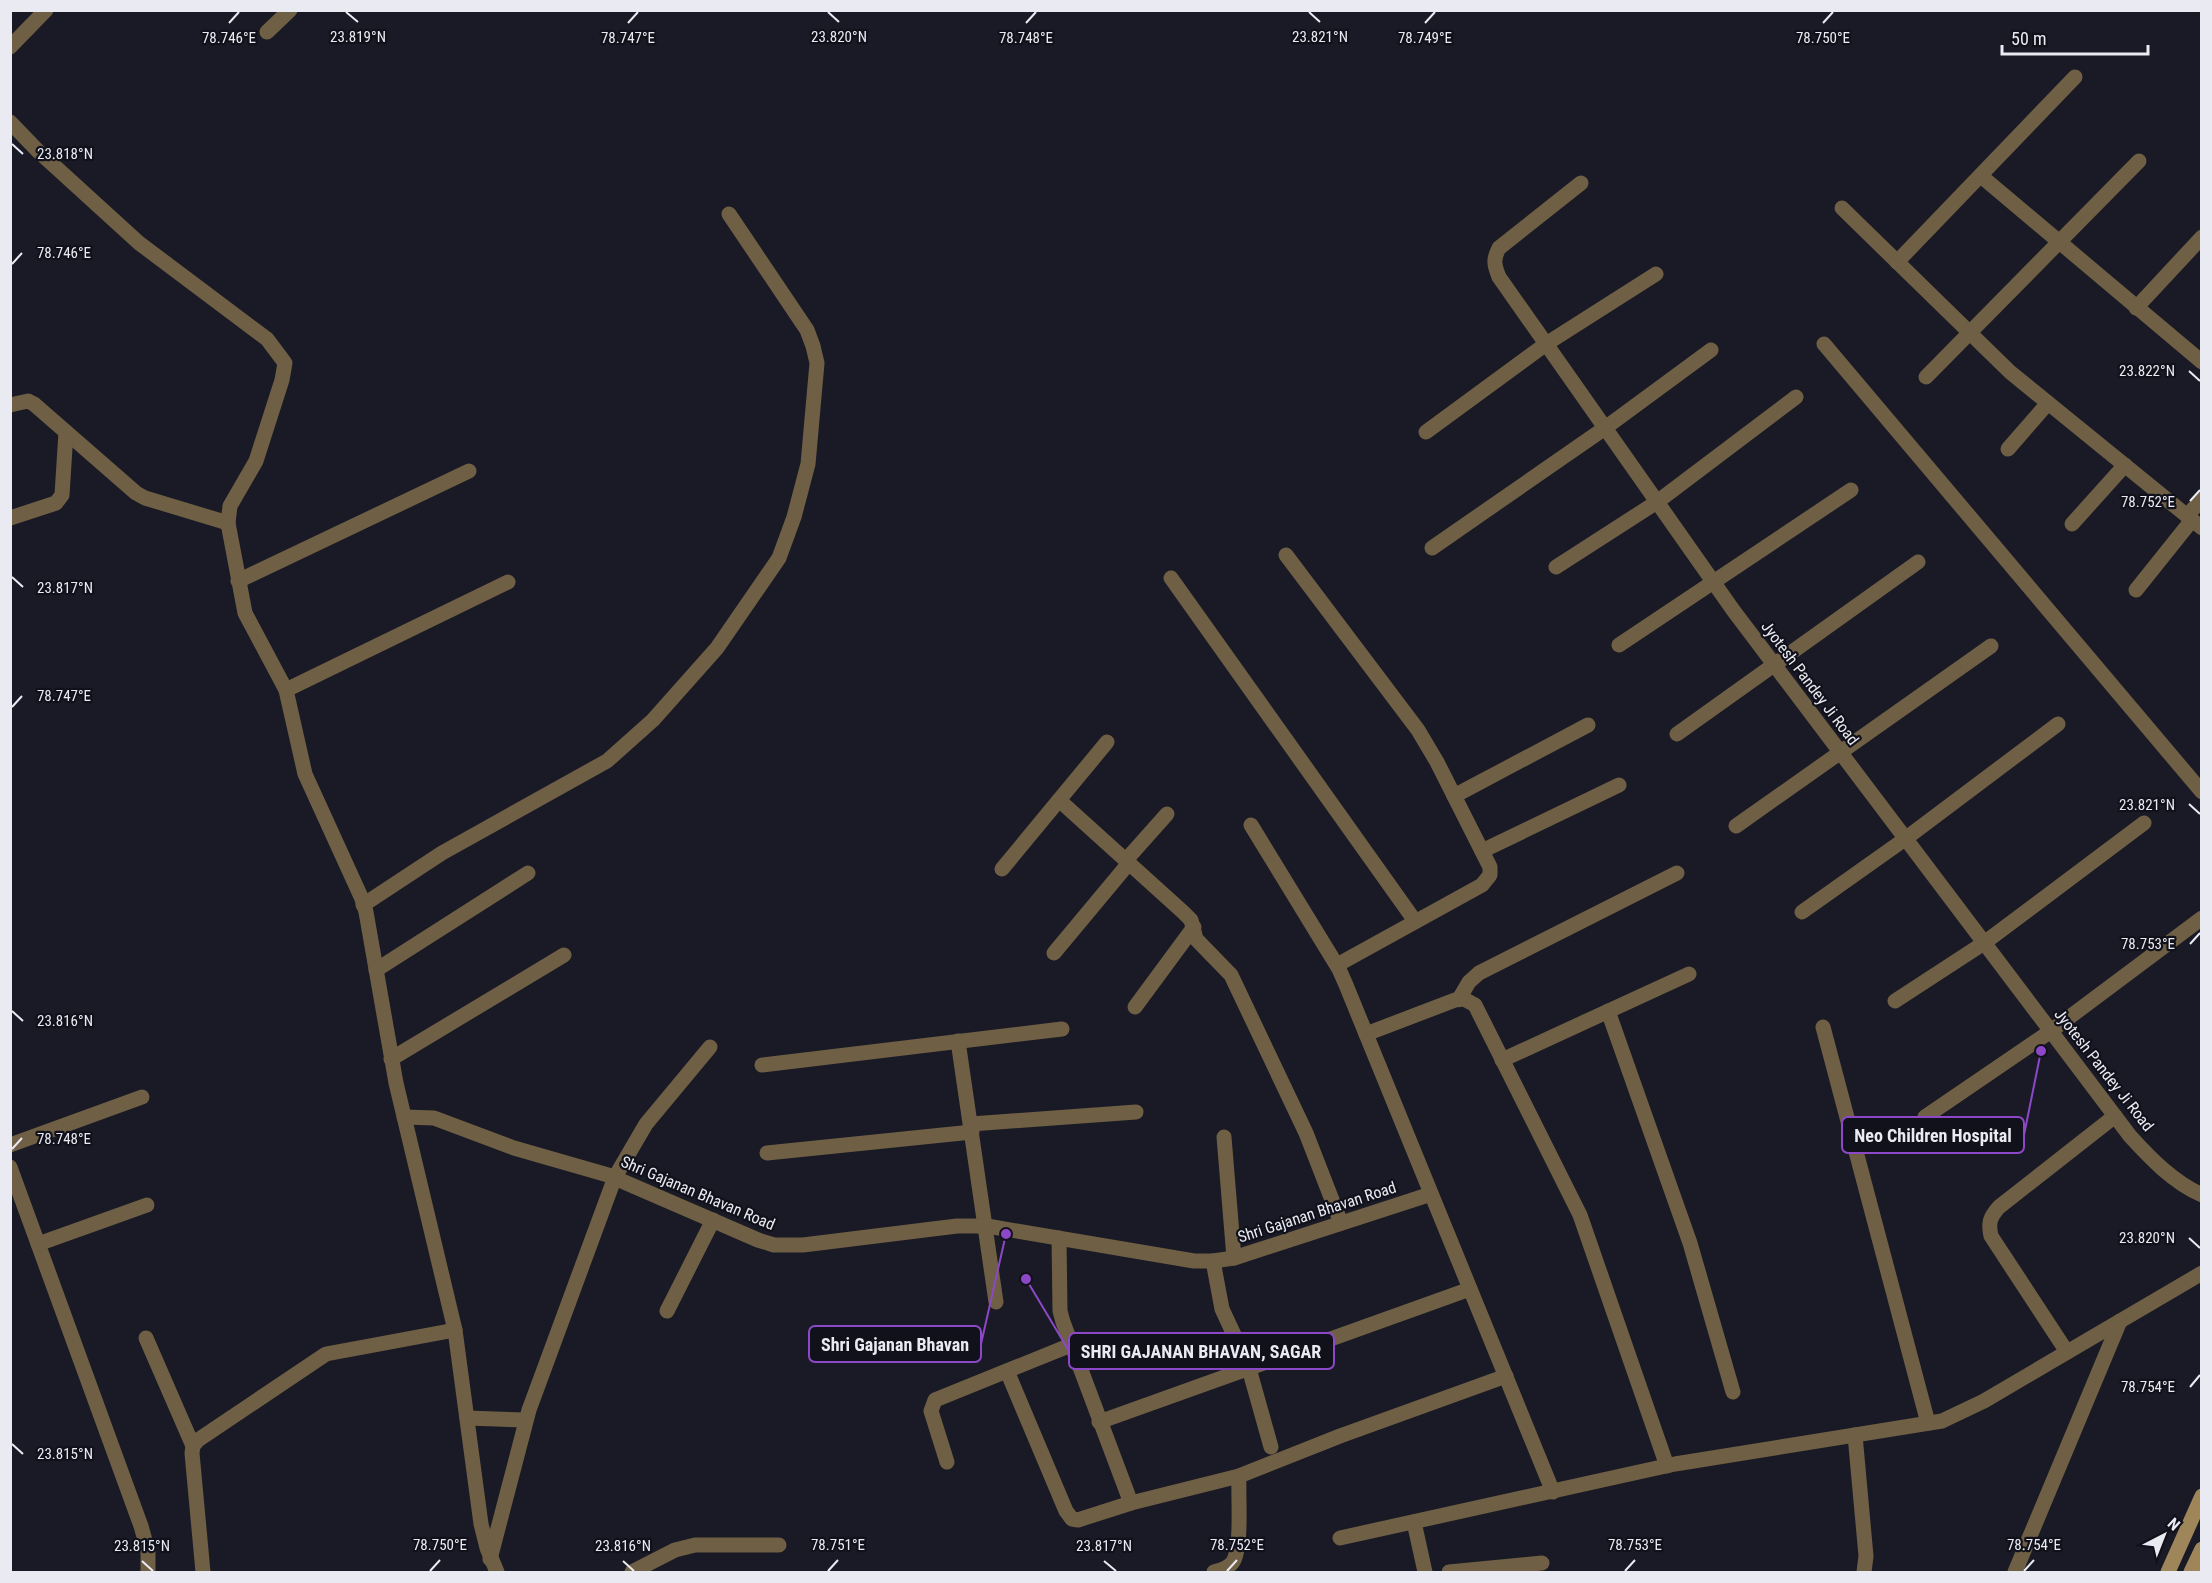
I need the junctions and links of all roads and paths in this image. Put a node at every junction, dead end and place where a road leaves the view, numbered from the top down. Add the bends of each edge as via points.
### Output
1 (46, 10) edge
2 (290, 10) edge
3 (267, 32) dead end
4 (10, 47) edge
5 (2075, 77) dead end
6 (10, 122) edge
7 (2139, 160) dead end
8 (1981, 176) junction
9 (1581, 183) dead end
10 (1842, 208) dead end
11 (729, 214) dead end
12 (2202, 237) edge
13 (2058, 243) junction
14 (1898, 262) junction
15 (1656, 274) dead end
16 (2136, 308) junction
17 (1970, 334) junction
18 (1546, 344) junction
19 (1824, 344) dead end
20 (1711, 350) dead end
21 (2202, 362) edge
22 (1926, 377) dead end
23 (1796, 397) dead end
24 (2048, 403) junction
25 (10, 405) edge
26 (1605, 428) junction
27 (66, 432) junction
28 (1426, 432) dead end
29 (2008, 449) dead end
30 (2125, 465) junction
31 (469, 471) dead end
32 (1851, 490) dead end
33 (2202, 499) edge
34 (1657, 502) junction
35 (10, 518) edge
36 (2194, 521) edge
37 (228, 523) junction
38 (2072, 524) dead end
39 (1432, 548) dead end
40 (1286, 555) dead end
41 (1918, 562) dead end
42 (1556, 567) dead end
43 (1171, 578) dead end
44 (238, 581) junction
45 (1713, 581) junction
46 (508, 582) dead end
47 (2136, 590) dead end
48 (1619, 645) dead end
49 (1991, 646) dead end
50 (1773, 663) junction
51 (286, 690) junction
52 (2058, 724) dead end
53 (1588, 725) dead end
54 (1677, 734) dead end
55 (1107, 742) dead end
56 (1840, 752) junction
57 (1619, 785) dead end
58 (2202, 792) edge
59 (1454, 796) junction
60 (1059, 800) junction
61 (1167, 814) dead end
62 (2144, 823) dead end
63 (1251, 825) dead end
64 (1736, 826) dead end
65 (1905, 838) junction
66 (1482, 851) junction
67 (1128, 861) junction
68 (1002, 869) dead end
69 (528, 873) dead end
70 (1677, 873) dead end
71 (363, 905) junction
72 (1802, 912) dead end
73 (2202, 918) edge
74 (1415, 921) junction
75 (1194, 927) junction
76 (1984, 943) junction
77 (1054, 953) dead end
78 (564, 955) dead end
79 (1337, 965) junction
80 (376, 970) junction
81 (1689, 974) dead end
82 (1459, 999) junction
83 (1895, 1001) dead end
84 (1135, 1007) dead end
85 (1608, 1011) junction
86 (1823, 1027) dead end
87 (1062, 1029) dead end
88 (2051, 1031) junction
89 (1366, 1034) junction
90 (958, 1041) junction
91 (710, 1047) dead end
92 (391, 1059) junction
93 (1502, 1060) junction
94 (762, 1065) dead end
95 (142, 1097) dead end
96 (1136, 1112) dead end
97 (2115, 1116) junction
98 (404, 1117) junction
99 (1924, 1117) dead end
100 (971, 1127) junction
101 (1224, 1137) dead end
102 (10, 1145) edge
103 (767, 1154) dead end
104 (10, 1167) edge
105 (615, 1177) junction
106 (1431, 1194) junction
107 (2202, 1194) edge
108 (147, 1205) dead end
109 (713, 1220) junction
110 (1341, 1223) junction
111 (987, 1227) junction
112 (1059, 1238) junction
113 (38, 1244) junction
114 (1234, 1258) junction
115 (1213, 1261) junction
116 (2202, 1273) edge
117 (1470, 1289) junction
118 (996, 1302) dead end
119 (667, 1311) dead end
120 (2120, 1321) junction
121 (455, 1330) junction
122 (146, 1338) dead end
123 (1071, 1345) junction
124 (2067, 1352) junction
125 (1249, 1368) junction
126 (1007, 1371) junction
127 (1506, 1376) junction
128 (1733, 1392) dead end
129 (467, 1418) junction
130 (525, 1420) junction
131 (1099, 1422) junction
132 (1928, 1423) junction
133 (1855, 1435) junction
134 (193, 1446) junction
135 (1270, 1447) dead end
136 (947, 1462) dead end
137 (1667, 1466) junction
138 (1239, 1476) junction
139 (1553, 1492) junction
140 (2202, 1496) edge
141 (1131, 1503) junction
142 (1414, 1522) junction
143 (1340, 1539) dead end
144 (779, 1545) dead end
145 (2202, 1549) edge
146 (1542, 1563) dead end
147 (490, 1565) edge
148 (148, 1572) edge
149 (203, 1572) edge
150 (497, 1572) edge
151 (632, 1572) edge
152 (1214, 1572) edge
153 (1425, 1572) edge
154 (1449, 1572) edge
155 (1864, 1572) edge
156 (2014, 1572) edge
157 (2168, 1572) edge
158 (2191, 1572) edge

1 - 4 street
2 - 3 street
5 - 8 street
6 - 37 street via 139,243 267,339 285,363 256,461 230,506
7 - 13 street
8 - 13 street
8 - 14 street
9 - 18 street, Jyotesh Pandey Ji Road via 1499,248 1494,258 1499,277
10 - 14 street
11 - 71 street via 807,330 817,363 808,465 779,558 717,648 653,720 607,761 442,853
12 - 16 street
13 - 16 street
13 - 17 street
14 - 17 street
15 - 18 street
16 - 21 street
17 - 22 street
17 - 24 street
18 - 26 street, Jyotesh Pandey Ji Road
18 - 28 street
19 - 58 street
20 - 26 street
23 - 34 street
24 - 29 street
24 - 30 street
25 - 27 street via 28,401
26 - 34 street, Jyotesh Pandey Ji Road
26 - 39 street
27 - 35 street via 60,499
27 - 37 street via 136,493
30 - 36 street
30 - 38 street
31 - 44 street
32 - 45 street
33 - 36 street
34 - 42 street
34 - 45 street, Jyotesh Pandey Ji Road
36 - 47 street
37 - 44 street
40 - 59 street via 1418,730
41 - 50 street
43 - 74 street
44 - 51 street via 245,613
45 - 48 street
45 - 50 street, Jyotesh Pandey Ji Road
46 - 51 street
49 - 56 street
50 - 54 street
50 - 56 street, Jyotesh Pandey Ji Road
51 - 71 street via 305,774
52 - 65 street
53 - 59 street
55 - 60 street
56 - 64 street
56 - 65 street, Jyotesh Pandey Ji Road
57 - 66 street
59 - 66 street
60 - 67 street
60 - 68 street
61 - 67 street
62 - 76 street
63 - 79 street
65 - 72 street
65 - 76 street, Jyotesh Pandey Ji Road
66 - 74 street via 1490,867 1487,880
67 - 75 street via 1184,912
67 - 77 street
69 - 80 street
70 - 82 street via 1479,972
71 - 80 street
73 - 88 street
74 - 79 street
75 - 84 street
75 - 110 street via 1196,939 1231,975 1306,1133
76 - 83 street
76 - 88 street, Jyotesh Pandey Ji Road
78 - 92 street
79 - 89 street
80 - 92 street
81 - 85 street
82 - 89 street
82 - 93 street via 1475,1005
85 - 93 street
85 - 128 street via 1690,1243
86 - 132 street
87 - 90 street
88 - 97 street, Jyotesh Pandey Ji Road
88 - 99 street
89 - 106 street
90 - 94 street
90 - 100 street
91 - 105 street via 646,1124
92 - 98 street
93 - 137 street via 1580,1215
95 - 102 street
96 - 100 street
97 - 107 street, Jyotesh Pandey Ji Road via 2150,1158 2188,1188
97 - 124 street via 1991,1216 1990,1236
98 - 105 street, Shri Gajanan Bhavan Road via 434,1118 514,1148
98 - 121 street
100 - 103 street
100 - 111 street
101 - 114 street
104 - 113 street
105 - 109 street, Shri Gajanan Bhavan Road
105 - 130 street
106 - 110 street, Shri Gajanan Bhavan Road
106 - 117 street
108 - 113 street
109 - 111 street, Shri Gajanan Bhavan Road via 758,1240 788,1246 957,1226
109 - 119 street
110 - 114 street, Shri Gajanan Bhavan Road
111 - 112 street, Shri Gajanan Bhavan Road
111 - 118 street
112 - 115 street, Shri Gajanan Bhavan Road
112 - 123 street via 1060,1311
113 - 148 street via 141,1526 148,1551
114 - 115 street, Shri Gajanan Bhavan Road
115 - 125 street via 1222,1309
116 - 120 street
117 - 125 street
117 - 127 street
120 - 124 street
120 - 156 street
121 - 129 street
121 - 134 street via 326,1354
122 - 134 street
123 - 126 street
123 - 131 street
124 - 132 street via 1963,1412
125 - 131 street
125 - 135 street
126 - 136 street via 935,1400 931,1411
126 - 141 street via 1069,1516 1078,1520
127 - 138 street
127 - 139 street
129 - 130 street
129 - 147 street
130 - 147 street
131 - 141 street
132 - 133 street
133 - 137 street
133 - 155 street via 1866,1556
134 - 149 street
137 - 139 street
138 - 141 street
138 - 152 street via 1238,1545 1228,1567
139 - 142 street
140 - 157 street
142 - 143 street
142 - 153 street
144 - 151 street via 695,1545 675,1550
145 - 158 street
146 - 154 street
147 - 150 street

